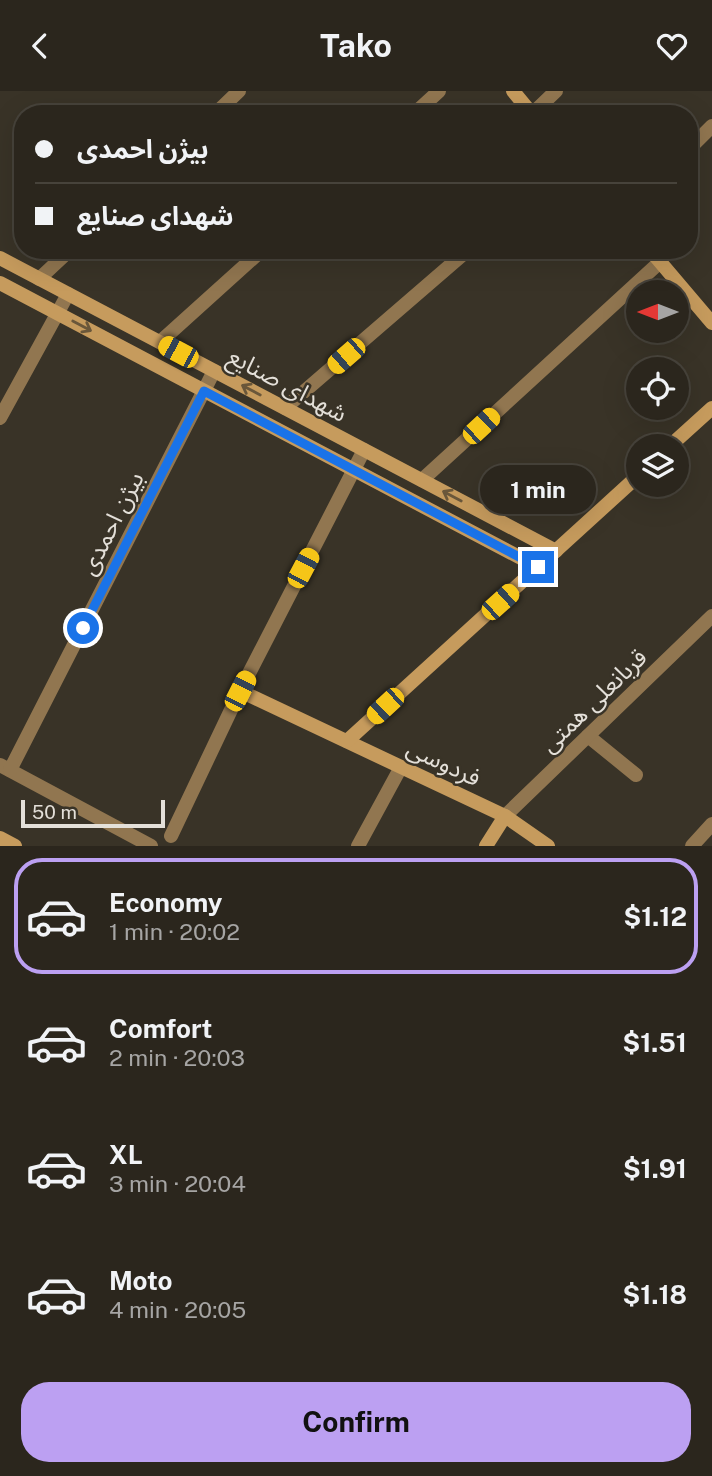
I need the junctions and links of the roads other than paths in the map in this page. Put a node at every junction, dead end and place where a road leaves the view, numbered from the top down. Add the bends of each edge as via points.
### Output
1 (239, 91) edge
2 (439, 91) edge
3 (513, 91) edge
4 (556, 91) edge
5 (224, 105) edge
6 (424, 105) edge
7 (525, 105) edge
8 (541, 105) edge
9 (712, 125) edge
10 (698, 140) edge
11 (0, 258) edge
12 (60, 259) edge
13 (252, 259) edge
14 (458, 259) edge
15 (658, 259) edge
16 (660, 262) junction
17 (39, 279) junction
18 (0, 283) edge
19 (68, 294) junction
20 (58, 313) junction
21 (709, 314) edge
22 (160, 342) junction
23 (214, 371) junction
24 (204, 391) junction
25 (285, 408) junction
26 (712, 408) edge
27 (0, 418) edge
28 (683, 434) edge
29 (364, 450) junction
30 (354, 470) junction
31 (422, 480) junction
32 (626, 487) edge
33 (504, 524) junction
34 (494, 543) junction
35 (556, 551) junction
36 (538, 567) junction
37 (712, 616) edge
38 (240, 691) junction
39 (588, 736) junction
40 (347, 741) junction
41 (401, 767) junction
42 (5, 768) edge
43 (636, 775) dead end
44 (505, 816) junction
45 (712, 824) edge
46 (171, 836) dead end
47 (0, 838) edge
48 (15, 846) edge
49 (151, 846) edge
50 (358, 846) edge
51 (486, 846) edge
52 (548, 846) edge
53 (692, 846) edge

1 - 5 street
2 - 6 street
3 - 7 street
4 - 8 street
9 - 10 street
11 - 17 street, شهدای صنایع
12 - 17 street
13 - 22 street
14 - 25 street
15 - 16 street
16 - 21 street
16 - 31 street
17 - 19 street, شهدای صنایع
18 - 20 street, شهدای صنایع
19 - 20 street
19 - 22 street, شهدای صنایع
20 -> 24 street, شهدای صنایع
20 - 27 street
22 - 23 street, شهدای صنایع
23 - 24 street, بیژن احمدی
25 -> 23 street, شهدای صنایع
24 - 30 street, شهدای صنایع
24 - 42 street, بیژن احمدی
25 - 29 street, شهدای صنایع
26 - 28 street
29 - 30 street
29 - 31 street, شهدای صنایع
30 - 34 street, شهدای صنایع
30 - 38 street
33 -> 31 street, شهدای صنایع
32 - 35 street
33 - 34 street
33 - 35 street, شهدای صنایع
34 - 36 street, شهدای صنایع
35 - 36 street
36 - 40 street
37 - 39 street, قربانعلی همتی
38 - 40 street, فردوسی
38 - 46 street
39 - 43 street
39 - 44 street, قربانعلی همتی
40 - 41 street, فردوسی
41 - 44 street, فردوسی
41 - 50 street
42 - 49 street
44 - 51 street
44 - 52 street, فردوسی
45 - 53 street
47 - 48 street

